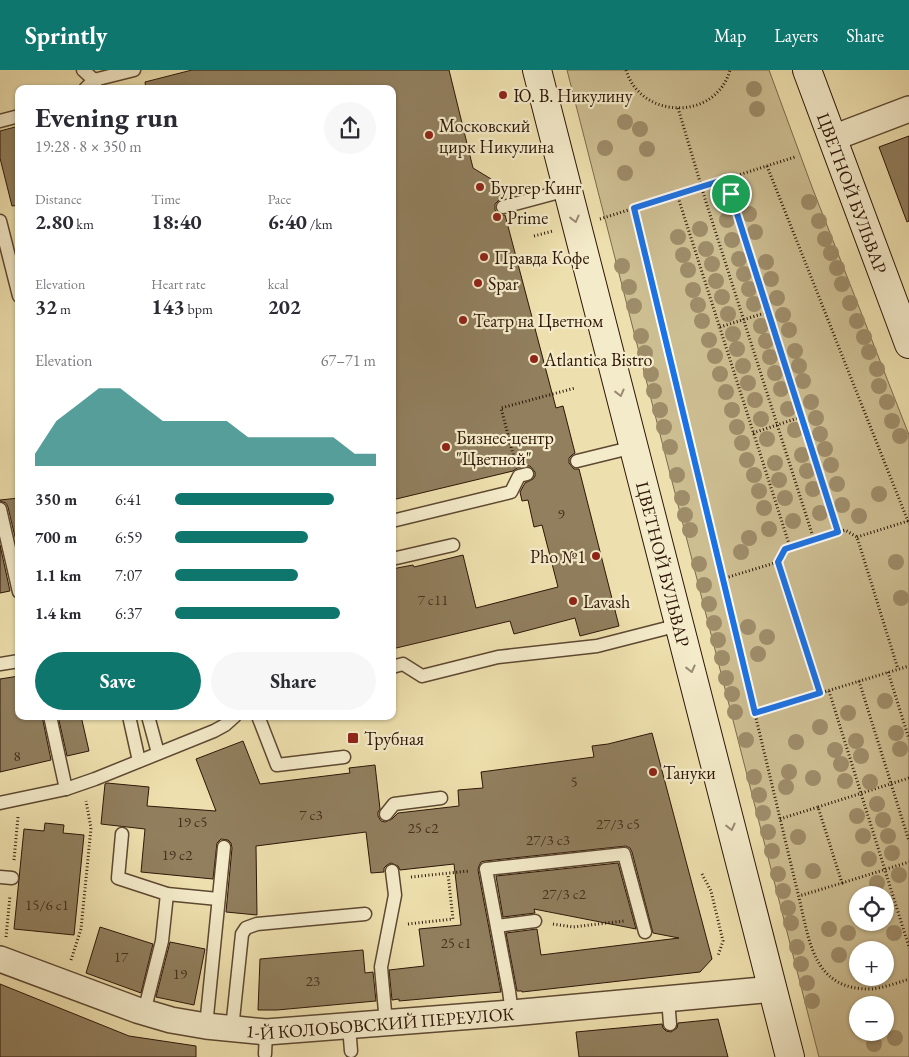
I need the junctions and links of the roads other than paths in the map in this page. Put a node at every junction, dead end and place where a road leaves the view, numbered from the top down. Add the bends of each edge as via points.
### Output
1 (82, 70) edge
2 (134, 70) edge
3 (537, 70) edge
4 (807, 70) edge
5 (91, 85) edge
6 (95, 85) edge
7 (909, 109) edge
8 (15, 117) edge
9 (0, 121) edge
10 (833, 138) junction
11 (567, 190) junction
12 (503, 207) dead end
13 (0, 220) edge
14 (15, 280) edge
15 (902, 303) edge
16 (909, 344) edge
17 (634, 447) junction
18 (577, 461) dead end
19 (523, 475) road end
20 (0, 509) edge
21 (396, 520) edge
22 (453, 545) dead end
23 (396, 558) edge
24 (15, 575) edge
25 (679, 625) junction
26 (15, 662) edge
27 (0, 664) edge
28 (396, 666) edge
29 (51, 720) edge
30 (130, 720) edge
31 (149, 720) edge
32 (231, 720) edge
33 (260, 720) edge
34 (158, 753) junction
35 (344, 756) dead end
36 (139, 761) junction
37 (66, 789) junction
38 (441, 798) dead end
39 (0, 803) edge
40 (386, 814) dead end
41 (122, 834) dead end
42 (224, 847) dead end
43 (393, 875) road end
44 (167, 894) junction
45 (218, 899) junction
46 (365, 914) dead end
47 (535, 921) road end
48 (497, 926) junction
49 (645, 932) dead end
50 (0, 959) edge
51 (773, 989) junction
52 (668, 999) junction
53 (144, 1012) junction
54 (512, 1013) junction
55 (386, 1023) junction
56 (670, 1024) dead end
57 (206, 1026) junction
58 (349, 1026) junction
59 (232, 1029) junction
60 (351, 1051) dead end
61 (790, 1057) edge

1 - 5 lane
2 - 6 lane
3 - 11 main road, ЦВЕТНОЙ БУЛЬВАР
4 - 10 main road, ЦВЕТНОЙ БУЛЬВАР
7 - 10 street
8 - 9 lane
10 - 15 main road, ЦВЕТНОЙ БУЛЬВАР
11 - 12 lane
11 -> 17 main road, ЦВЕТНОЙ БУЛЬВАР
13 - 14 lane
15 - 16 main road, ЦВЕТНОЙ БУЛЬВАР
17 - 18 lane
17 - 25 main road, ЦВЕТНОЙ БУЛЬВАР
19 - 21 lane via 511,492
20 - 24 lane
22 - 23 lane
25 - 28 lane via 597,646 498,658 422,676 403,664
25 -> 51 main road, ЦВЕТНОЙ БУЛЬВАР
26 - 27 lane
29 - 37 lane
30 - 36 lane
31 - 34 lane
32 - 34 lane via 214,731
33 - 35 lane via 277,765
34 - 36 lane
36 - 37 lane
37 - 39 lane
38 - 40 lane via 394,804
41 - 44 lane via 118,878
42 - 45 lane
43 - 55 lane via 395,895 381,967
44 - 45 lane
44 - 53 lane via 162,941
45 - 57 lane
46 - 59 lane via 257,924 246,928 242,934
47 - 48 lane
48 - 49 lane via 486,869 624,854
48 - 54 lane
50 - 53 street, 1-Й КОЛОБОВСКИЙ ПЕРЕУЛОК
51 - 52 street, 1-Й КОЛОБОВСКИЙ ПЕРЕУЛОК
51 - 61 main road, ЦВЕТНОЙ БУЛЬВАР
52 - 54 street, 1-Й КОЛОБОВСКИЙ ПЕРЕУЛОК
52 - 56 lane
53 - 57 street, 1-Й КОЛОБОВСКИЙ ПЕРЕУЛОК
54 - 55 street, 1-Й КОЛОБОВСКИЙ ПЕРЕУЛОК
55 - 58 street, 1-Й КОЛОБОВСКИЙ ПЕРЕУЛОК
57 - 59 street, 1-Й КОЛОБОВСКИЙ ПЕРЕУЛОК
58 - 59 street, 1-Й КОЛОБОВСКИЙ ПЕРЕУЛОК via 266,1043
58 - 60 lane

